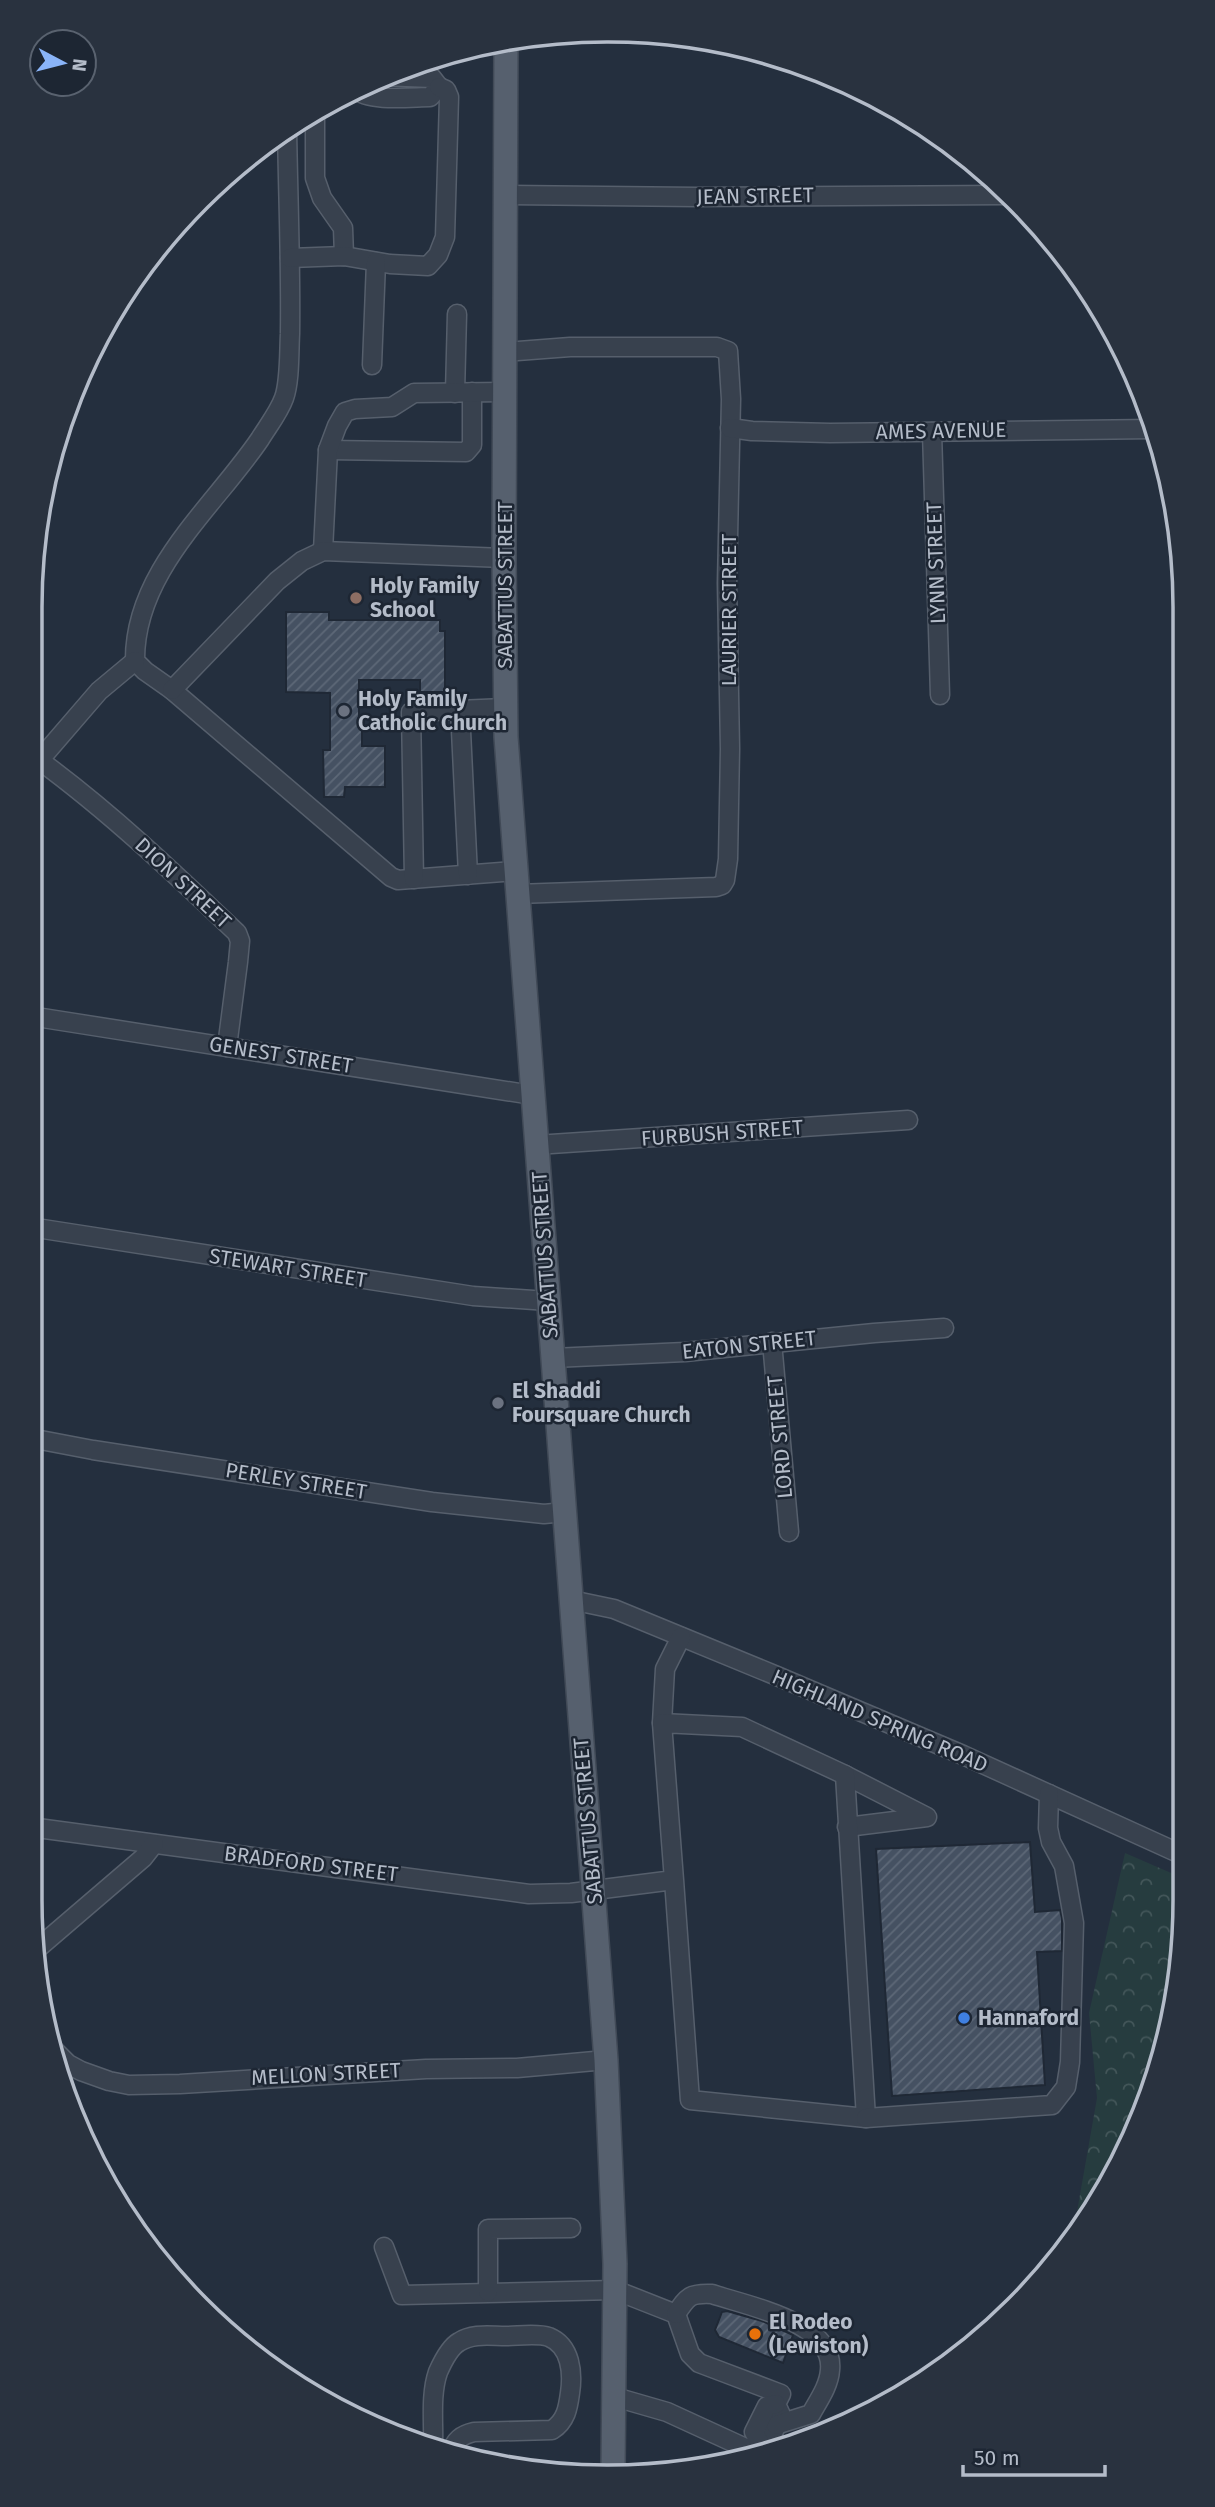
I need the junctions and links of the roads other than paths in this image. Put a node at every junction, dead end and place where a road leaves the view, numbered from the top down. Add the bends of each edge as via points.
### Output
1 (506, 52) edge
2 (412, 77) edge
3 (439, 87) junction
4 (366, 96) edge
5 (315, 124) edge
6 (287, 141) edge
7 (505, 195) junction
8 (993, 195) edge
9 (344, 256) junction
10 (290, 258) junction
11 (376, 262) junction
12 (457, 314) dead end
13 (505, 352) junction
14 (372, 365) dead end
15 (463, 392) junction
16 (505, 392) junction
17 (730, 428) junction
18 (1144, 429) edge
19 (932, 432) junction
20 (328, 450) junction
21 (323, 551) junction
22 (504, 558) junction
23 (135, 661) junction
24 (172, 690) junction
25 (940, 695) dead end
26 (505, 708) junction
27 (460, 710) junction
28 (42, 758) edge
29 (42, 769) edge
30 (515, 871) junction
31 (468, 874) junction
32 (414, 878) junction
33 (517, 894) junction
34 (42, 1018) edge
35 (227, 1046) junction
36 (532, 1095) junction
37 (908, 1120) dead end
38 (536, 1145) junction
39 (42, 1229) edge
40 (548, 1301) junction
41 (944, 1328) dead end
42 (772, 1342) junction
43 (553, 1358) junction
44 (42, 1440) edge
45 (564, 1512) junction
46 (789, 1532) dead end
47 (571, 1600) junction
48 (681, 1637) junction
49 (662, 1723) junction
50 (845, 1775) junction
51 (1049, 1794) junction
52 (847, 1827) junction
53 (42, 1829) edge
54 (154, 1844) junction
55 (1173, 1851) edge
56 (674, 1880) junction
57 (593, 1889) junction
58 (44, 1943) edge
59 (606, 2060) junction
60 (66, 2062) edge
61 (866, 2118) junction
62 (571, 2228) dead end
63 (384, 2247) dead end
64 (615, 2290) junction
65 (488, 2292) junction
66 (676, 2314) junction
67 (615, 2397) junction
68 (776, 2403) junction
69 (776, 2425) junction
70 (433, 2437) edge
71 (766, 2442) edge
72 (454, 2444) edge
73 (756, 2445) edge
74 (752, 2446) edge
75 (613, 2465) edge

1 - 7 main road, SABATTUS STREET
2 - 3 street via 432,78
3 - 4 street via 430,97
3 - 11 street via 449,97 445,237 428,267
5 - 9 street via 315,178 322,198 343,228
6 - 10 street
7 - 8 street, JEAN STREET
7 - 13 main road, SABATTUS STREET
9 - 10 street
9 - 11 street
10 - 23 street via 285,397 243,464 204,507 166,562 146,604
11 - 14 street
12 - 15 street
13 - 16 main road, SABATTUS STREET
13 - 17 street, LAURIER STREET via 570,347 723,348 730,358
15 - 16 street
15 - 20 street via 414,393 392,407 345,412
15 - 20 street via 472,444 466,452
16 - 22 main road, SABATTUS STREET
17 - 19 street, AMES AVENUE
17 - 33 street, LAURIER STREET via 730,749 725,880 716,887
18 - 19 street, AMES AVENUE
19 - 25 street, LYNN STREET
20 - 21 street
21 - 22 street
21 - 24 street via 277,581
22 - 26 main road, SABATTUS STREET
23 - 24 street
23 - 28 street via 99,691
24 - 32 street via 391,877
26 - 27 street
26 - 30 main road, SABATTUS STREET
27 - 31 street
27 - 32 street via 411,712
29 - 35 street, DION STREET via 68,781 237,933 239,962
30 - 31 street
30 - 33 main road, SABATTUS STREET
31 - 32 street
33 - 36 main road, SABATTUS STREET
34 - 35 street, GENEST STREET
35 - 36 street, GENEST STREET
36 - 38 main road, SABATTUS STREET
37 - 38 street, FURBUSH STREET
38 - 40 main road, SABATTUS STREET
39 - 40 street, STEWART STREET via 447,1292
40 - 43 main road, SABATTUS STREET
41 - 42 street, EATON STREET
42 - 43 street, EATON STREET via 685,1352
42 - 46 street, LORD STREET
43 - 45 main road, SABATTUS STREET
44 - 45 street, PERLEY STREET via 432,1502 544,1514
45 - 47 main road, SABATTUS STREET
47 - 48 street, HIGHLAND SPRING ROAD via 614,1609
47 - 57 main road, SABATTUS STREET
48 - 49 street via 665,1670
48 - 51 street, HIGHLAND SPRING ROAD
49 - 50 street via 742,1727
49 - 56 street
50 - 52 street
50 - 52 street via 927,1817
51 - 55 street, HIGHLAND SPRING ROAD
51 - 61 street via 1048,1828 1064,1866 1074,1923 1066,2087 1052,2105
52 - 61 street
53 - 54 street, BRADFORD STREET
54 - 57 street, BRADFORD STREET via 529,1894
54 - 58 street
56 - 57 street, BRADFORD STREET
56 - 61 street via 690,2100
57 - 59 main road, SABATTUS STREET
59 - 60 street, MELLON STREET via 129,2085
59 - 64 main road, SABATTUS STREET
62 - 65 street via 488,2230
63 - 65 street via 402,2295
64 - 65 street
64 - 66 street
64 - 67 main road, SABATTUS STREET
66 - 68 street via 690,2354 699,2363 781,2394
66 - 69 street via 687,2298 712,2294 802,2324 820,2338 831,2370 824,2391 811,2414
67 - 74 street via 667,2412
67 - 75 main road, SABATTUS STREET
68 - 69 street via 781,2415
68 - 73 street via 767,2406 754,2432
69 - 71 street
70 - 72 street via 438,2373 455,2344 482,2336 548,2337 560,2346 570,2359 572,2382 568,2409 560,2424 552,2430 474,2432

